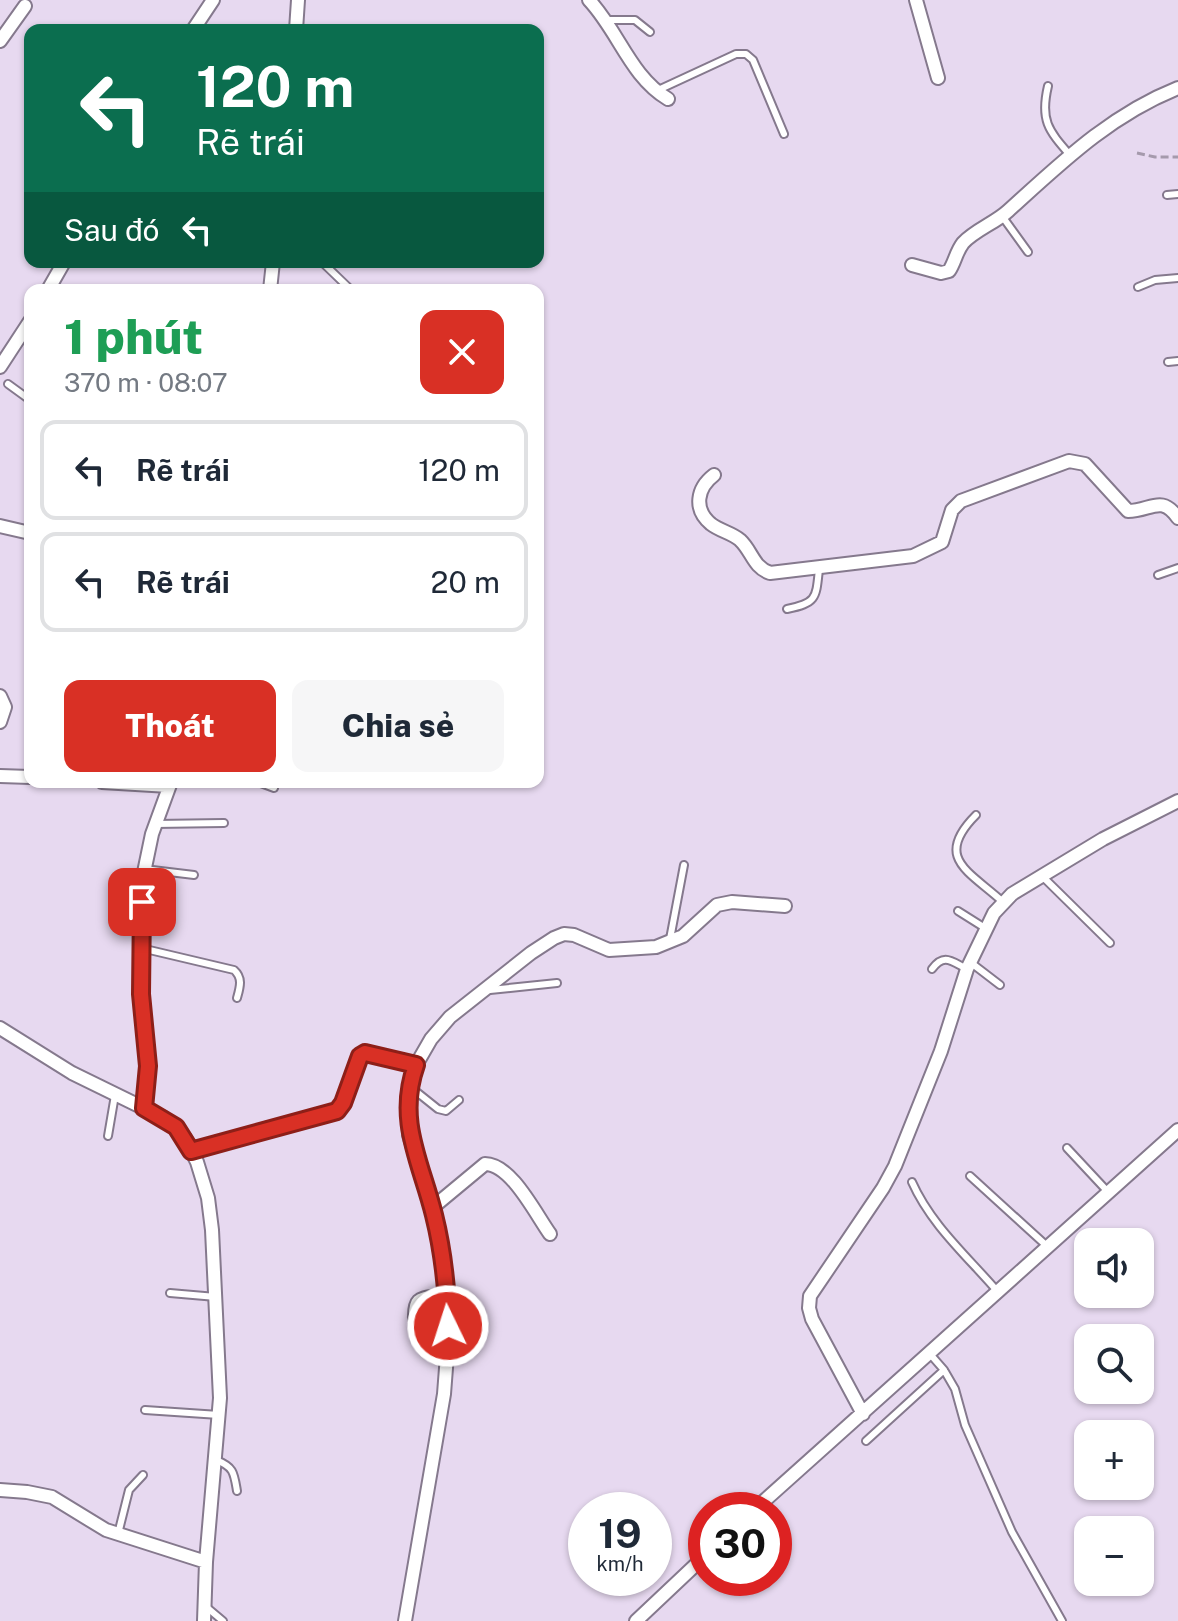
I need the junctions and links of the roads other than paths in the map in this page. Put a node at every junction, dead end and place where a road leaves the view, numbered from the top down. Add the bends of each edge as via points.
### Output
1 (213, 0) edge
2 (298, 0) edge
3 (589, 0) edge
4 (916, 0) edge
5 (25, 6) dead end
6 (606, 20) junction
7 (197, 24) edge
8 (296, 24) edge
9 (650, 32) dead end
10 (0, 41) edge
11 (938, 78) dead end
12 (1048, 86) dead end
13 (1178, 88) edge
14 (656, 91) junction
15 (668, 99) dead end
16 (784, 134) dead end
17 (1070, 155) junction
18 (1178, 194) edge
19 (1167, 195) dead end
20 (1002, 216) junction
21 (1028, 252) dead end
22 (912, 265) dead end
23 (328, 268) edge
24 (1178, 278) edge
25 (345, 284) edge
26 (1138, 287) dead end
27 (24, 330) edge
28 (1178, 361) edge
29 (1168, 362) dead end
30 (0, 367) edge
31 (8, 384) dead end
32 (24, 396) edge
33 (714, 475) dead end
34 (1178, 518) edge
35 (0, 526) edge
36 (24, 532) edge
37 (1178, 568) edge
38 (819, 569) junction
39 (1158, 575) dead end
40 (787, 609) dead end
41 (0, 696) edge
42 (0, 722) edge
43 (0, 776) edge
44 (24, 777) edge
45 (168, 788) edge
46 (1178, 801) edge
47 (976, 815) dead end
48 (224, 823) dead end
49 (155, 824) junction
50 (684, 865) dead end
51 (144, 869) junction
52 (194, 875) dead end
53 (1042, 876) junction
54 (1003, 902) junction
55 (785, 906) dead end
56 (958, 911) dead end
57 (985, 928) junction
58 (669, 943) junction
59 (1110, 943) dead end
60 (141, 948) junction
61 (968, 966) junction
62 (932, 969) dead end
63 (557, 983) dead end
64 (1000, 985) dead end
65 (483, 990) junction
66 (237, 998) dead end
67 (0, 1028) edge
68 (416, 1065) junction
69 (410, 1087) junction
70 (115, 1095) junction
71 (459, 1100) dead end
72 (144, 1108) junction
73 (1178, 1130) edge
74 (108, 1136) dead end
75 (1067, 1148) dead end
76 (191, 1151) junction
77 (970, 1176) dead end
78 (912, 1182) dead end
79 (1109, 1193) junction
80 (432, 1208) junction
81 (550, 1234) dead end
82 (1048, 1247) junction
83 (446, 1291) junction
84 (998, 1292) junction
85 (170, 1293) dead end
86 (216, 1297) junction
87 (412, 1319) dead end
88 (930, 1354) junction
89 (944, 1370) junction
90 (145, 1410) dead end
91 (863, 1414) junction
92 (219, 1415) junction
93 (866, 1441) dead end
94 (216, 1460) junction
95 (143, 1475) dead end
96 (0, 1490) edge
97 (237, 1491) dead end
98 (774, 1492) edge
99 (118, 1534) junction
100 (206, 1562) junction
101 (688, 1572) edge
102 (204, 1605) junction
103 (204, 1621) edge
104 (223, 1621) edge
105 (405, 1621) edge
106 (636, 1621) edge
107 (1062, 1621) edge

1 - 7 street
2 - 8 street
3 - 6 street
4 - 11 street
5 - 10 street
6 - 9 lane via 635,20
6 - 14 street via 636,70
12 - 17 lane via 1047,125
13 - 17 street via 1119,117
14 - 15 street
14 - 16 lane via 746,54
17 - 20 street
18 - 19 lane
20 - 21 lane
20 - 22 street via 965,240 949,271
23 - 25 lane
24 - 26 lane
27 - 30 street
28 - 29 lane
31 - 32 lane
33 - 38 street via 701,487 703,515 742,542 761,570
34 - 38 street via 1162,504 1128,511 1085,464 1069,461 961,501 952,510 942,542 930,549
35 - 36 street
37 - 39 lane
38 - 40 lane via 814,599
41 - 42 street via 5,707
43 - 44 street
45 - 49 street
46 - 53 street
47 - 54 lane via 959,834 955,852 959,862
48 - 49 lane
49 - 51 street
50 - 58 lane
51 - 52 lane
51 - 60 street
53 - 54 street
53 - 59 lane
54 - 57 street
55 - 58 street via 717,905
56 - 57 lane
57 - 61 street
58 - 65 street via 609,950 564,934
60 - 66 lane via 234,970 240,975
60 - 72 street via 148,1066
61 - 62 lane via 943,959
61 - 64 lane
61 - 91 street via 895,1166 810,1296 812,1319
63 - 65 lane
65 - 68 street via 450,1017
67 - 70 street
68 - 69 street
68 - 76 street via 365,1053 337,1111
69 - 71 lane via 438,1109 446,1111
69 - 80 street via 409,1135
70 - 72 street
70 - 74 lane
72 - 76 street via 176,1127
73 - 79 street
75 - 79 lane
76 - 86 street via 208,1198
77 - 82 lane
78 - 84 lane via 931,1217
79 - 82 street
80 - 81 street via 485,1164 495,1164
80 - 83 street
82 - 84 street
83 - 87 lane via 415,1299
83 - 105 street via 444,1394
84 - 88 street
85 - 86 lane
86 - 92 street
88 - 89 lane
88 - 91 street
89 - 93 lane
89 - 107 lane via 1012,1532
90 - 92 lane
91 - 98 street
92 - 94 street
94 - 97 lane via 231,1466
94 - 100 street
95 - 99 lane via 129,1490
96 - 99 street via 52,1497
99 - 100 street
100 - 102 street
101 - 106 street
102 - 103 street
102 - 104 lane

